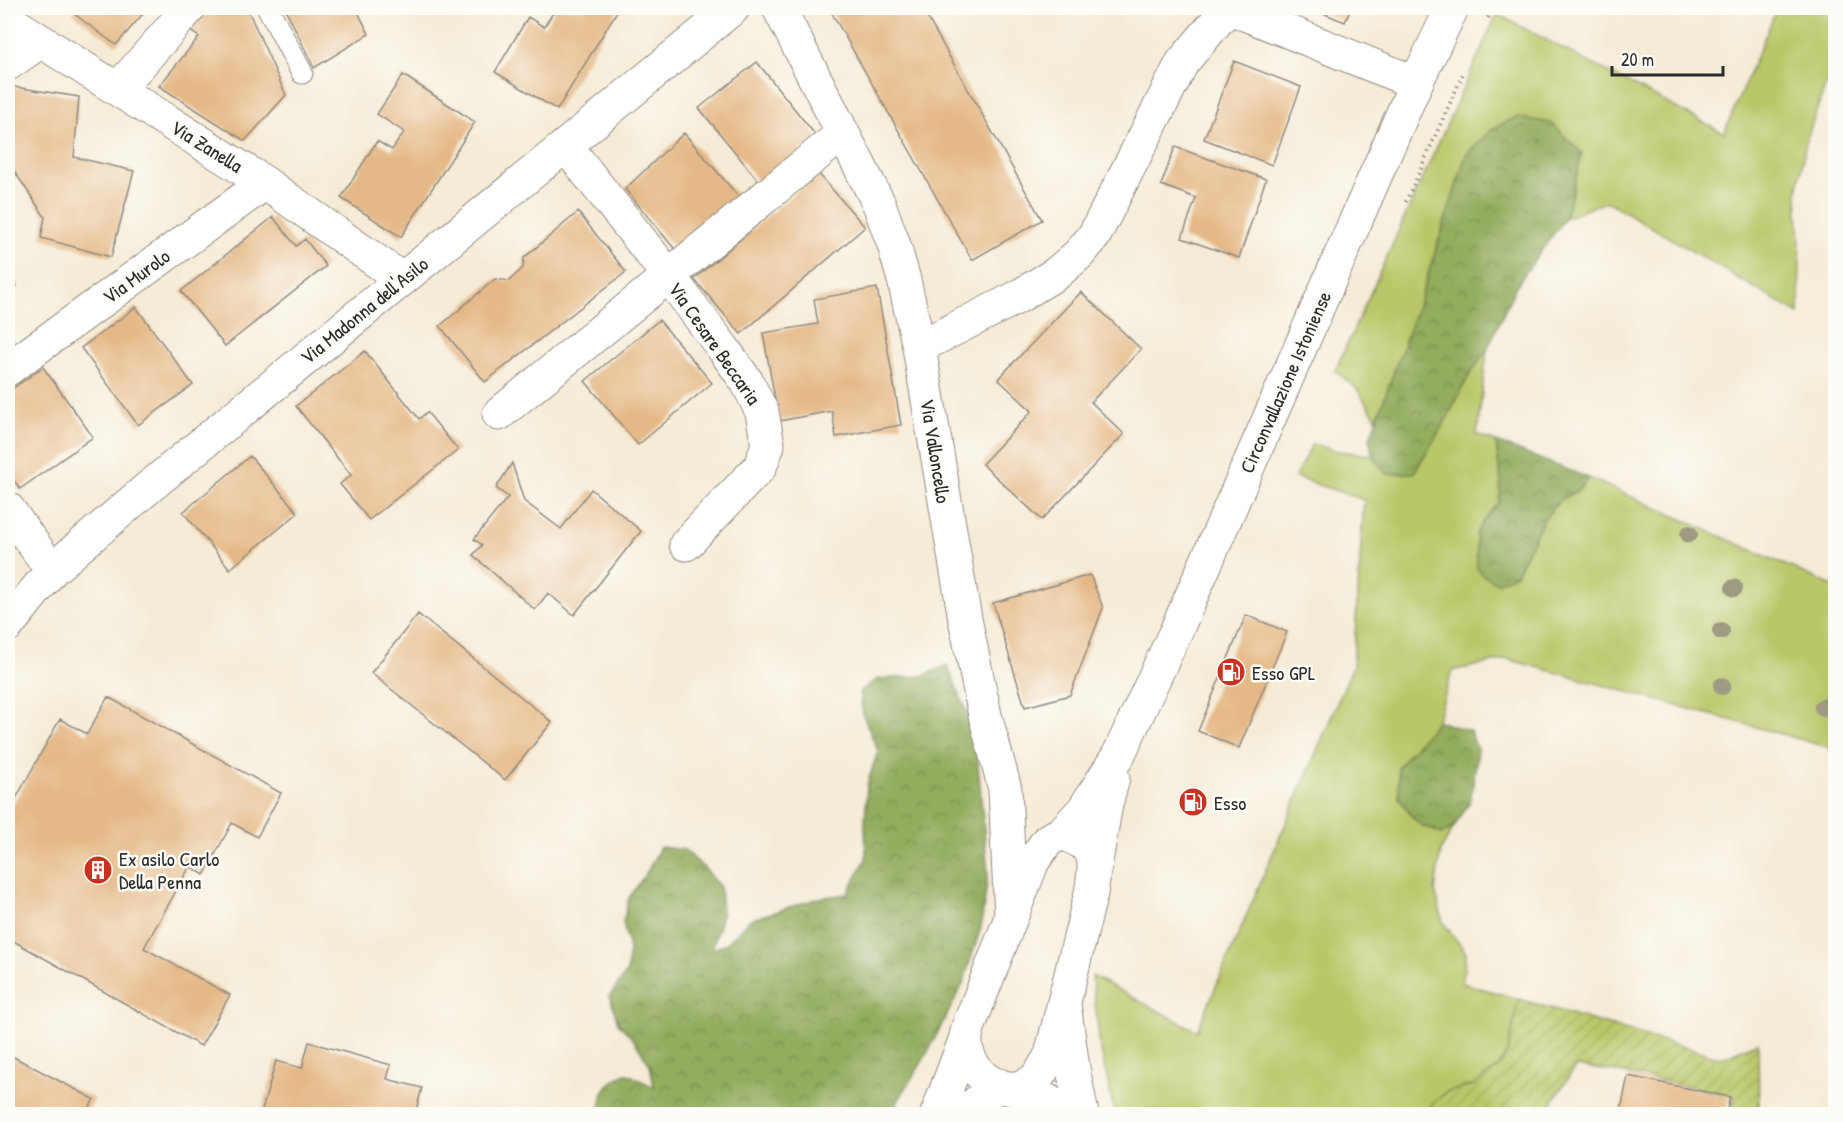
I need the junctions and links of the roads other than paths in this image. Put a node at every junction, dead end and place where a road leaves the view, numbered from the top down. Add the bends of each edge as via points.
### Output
1 (189, 8) edge
2 (268, 8) edge
3 (733, 8) edge
4 (779, 8) edge
5 (1229, 8) edge
6 (1452, 8) edge
7 (8, 20) edge
8 (41, 41) junction
9 (8, 64) edge
10 (302, 73) dead end
11 (1416, 83) junction
12 (118, 89) junction
13 (842, 134) junction
14 (566, 146) junction
15 (265, 183) junction
16 (668, 274) junction
17 (402, 279) junction
18 (919, 347) junction
19 (8, 369) edge
20 (499, 414) dead end
21 (8, 509) edge
22 (686, 544) dead end
23 (52, 570) junction
24 (8, 625) edge
25 (1118, 756) junction
26 (1062, 833) junction
27 (1095, 867) junction
28 (1011, 918) junction
29 (1064, 1002) junction
30 (965, 1040) junction
31 (1004, 1087) junction
32 (937, 1114) edge
33 (962, 1114) edge
34 (1068, 1114) edge
35 (1082, 1114) edge

1 - 12 street
2 - 10 lane
3 - 14 street, Via Madonna dell'Asilo
4 - 13 street, Via Valloncello
5 - 11 street
5 - 18 street via 1182,63 1094,236 1078,254 1057,273 1016,298
6 - 11 street, Circonvallazione Istoniense
7 - 8 street, Via Zanella
8 - 9 street
8 - 12 street, Via Zanella
11 - 25 street, Circonvallazione Istoniense
12 - 15 street, Via Zanella
13 - 16 street
13 - 18 street, Via Valloncello via 879,204 894,245
14 - 16 street, Via Cesare Beccaria
14 - 17 street, Via Madonna dell'Asilo
15 - 17 street, Via Zanella
15 - 19 street, Via Murolo
16 - 20 street
16 - 22 street, Via Cesare Beccaria via 747,382 762,412 768,445 759,467
17 - 23 street, Via Madonna dell'Asilo
18 - 28 street, Via Valloncello via 965,619 1005,789
21 - 23 street
23 - 24 street, Via Madonna dell'Asilo
25 - 26 street, Circonvallazione Istoniense via 1084,809
25 - 27 street, Circonvallazione Istoniense
26 - 27 street via 1080,840 1092,852
26 - 28 street, Circonvallazione Istoniense via 1048,840 1033,861
27 - 29 street, Circonvallazione Istoniense
28 - 30 street, Circonvallazione Istoniense
29 - 31 street, Circonvallazione Istoniense via 1051,1055 1039,1076 1025,1086
29 - 35 street
30 - 31 street via 968,1056 978,1073
30 - 32 street, Circonvallazione Istoniense
31 - 33 street, Circonvallazione Istoniense
31 - 34 street via 1036,1094

